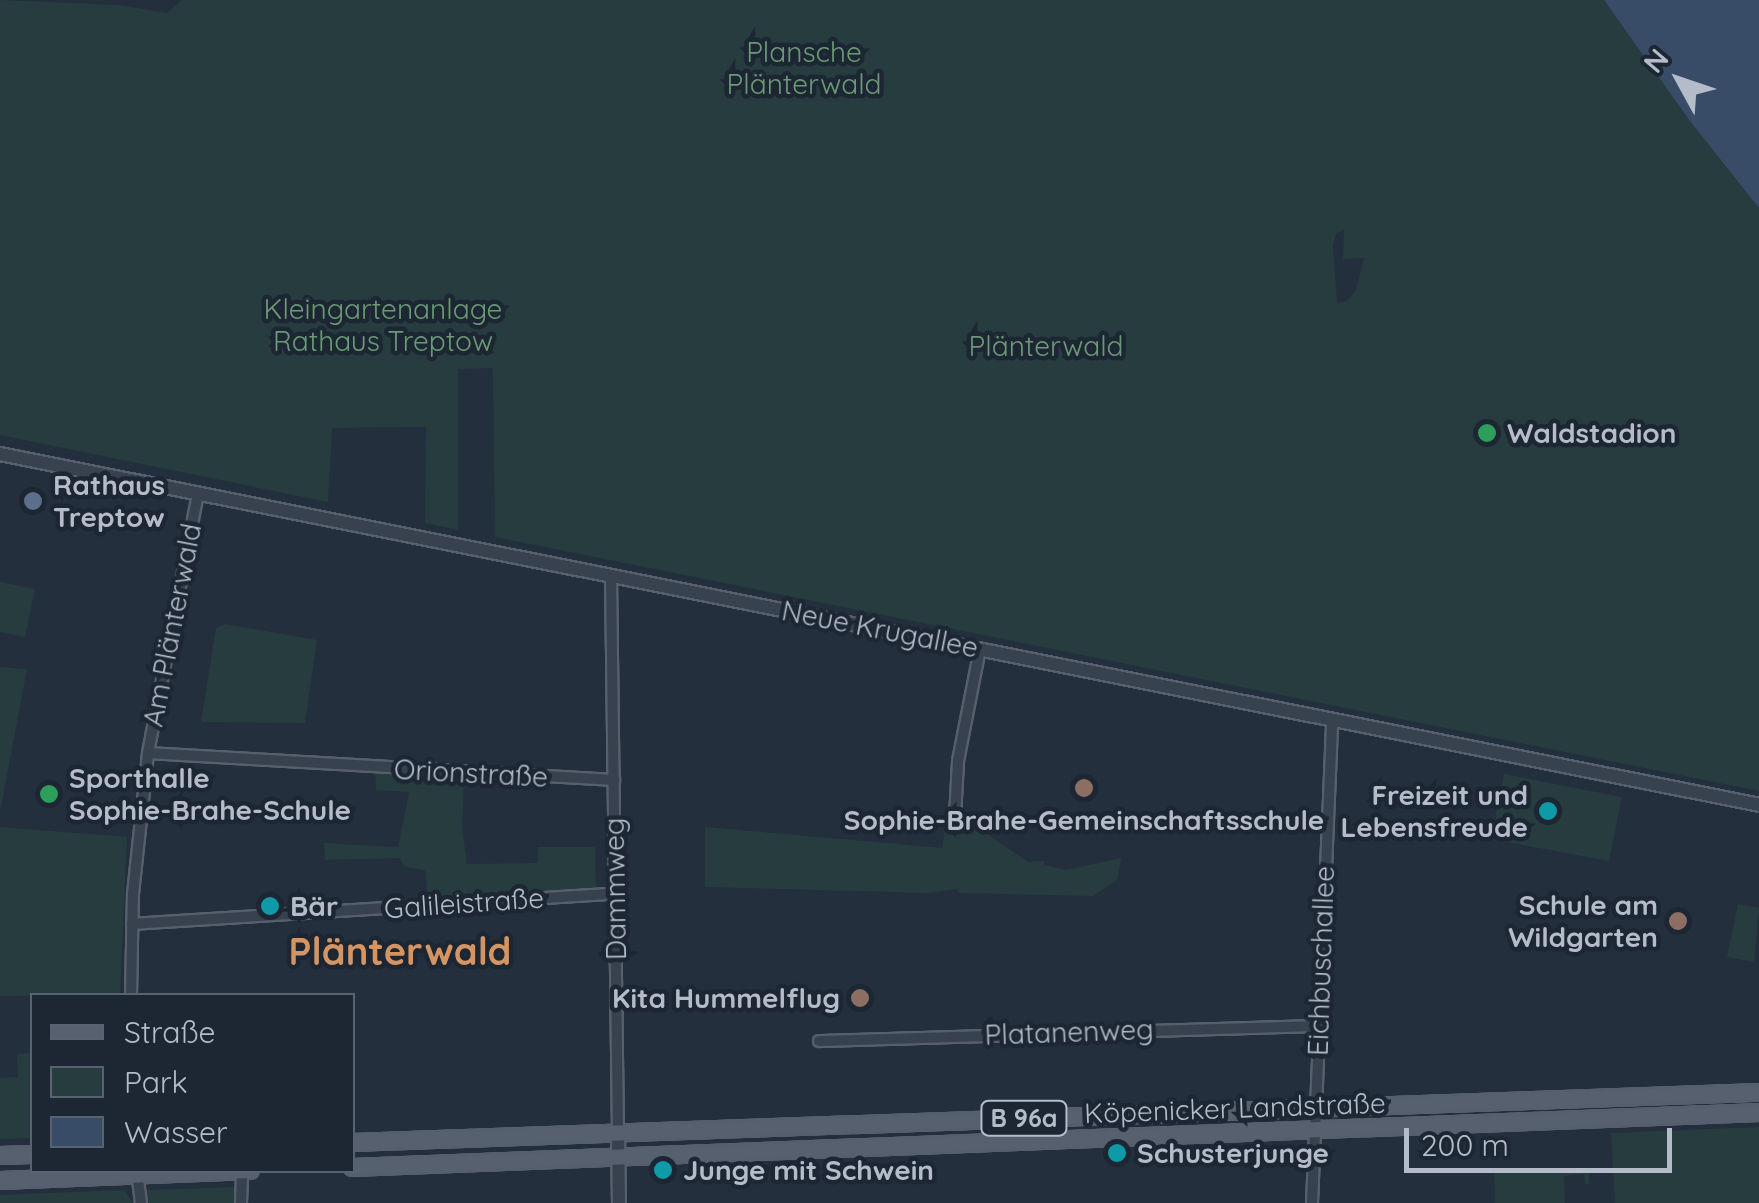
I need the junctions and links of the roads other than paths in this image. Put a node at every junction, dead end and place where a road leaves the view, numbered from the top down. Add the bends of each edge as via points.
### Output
1 (0, 454) edge
2 (198, 493) junction
3 (611, 576) junction
4 (980, 649) junction
5 (1332, 719) junction
6 (148, 752) junction
7 (614, 780) junction
8 (1759, 805) edge
9 (954, 817) dead end
10 (616, 894) junction
11 (132, 924) junction
12 (131, 993) edge
13 (1319, 1026) junction
14 (819, 1041) dead end
15 (1759, 1092) edge
16 (1316, 1108) junction
17 (1759, 1112) edge
18 (1315, 1130) junction
19 (618, 1134) junction
20 (355, 1142) edge
21 (30, 1154) edge
22 (0, 1155) edge
23 (618, 1155) junction
24 (355, 1166) edge
25 (138, 1173) edge
26 (242, 1173) edge
27 (0, 1180) edge
28 (142, 1203) edge
29 (242, 1203) edge
30 (619, 1203) edge
31 (1312, 1203) edge

1 - 2 street, Neue Krugallee
2 - 3 street, Neue Krugallee
2 - 6 street, Am Plänterwald
3 - 4 street, Neue Krugallee
3 - 7 street, Dammweg
4 - 5 street, Neue Krugallee
4 - 9 street
5 - 8 street, Neue Krugallee
5 - 13 street, Eichbuschallee
6 - 7 street, Orionstraße
6 - 11 street, Am Plänterwald
7 - 10 street, Dammweg
10 - 11 street, Galileistraße
10 - 19 street, Dammweg
11 - 12 street, Am Plänterwald
13 - 14 street, Platanenweg
13 - 16 street, Eichbuschallee
15 - 16 main road, Köpenicker Landstraße / B 96a
16 - 18 street, Eichbuschallee
16 - 19 main road, Köpenicker Landstraße / B 96a
17 - 18 main road, Köpenicker Landstraße / B 96a
18 - 23 main road, Köpenicker Landstraße / B 96a
18 - 31 street, Eichbuschallee
19 - 20 main road, Köpenicker Landstraße / B 96a
19 - 23 street, Dammweg
21 - 22 main road
23 - 24 main road, Köpenicker Landstraße / B 96a
23 - 30 street, Dammweg
25 - 27 main road
25 - 28 street
26 - 29 street

